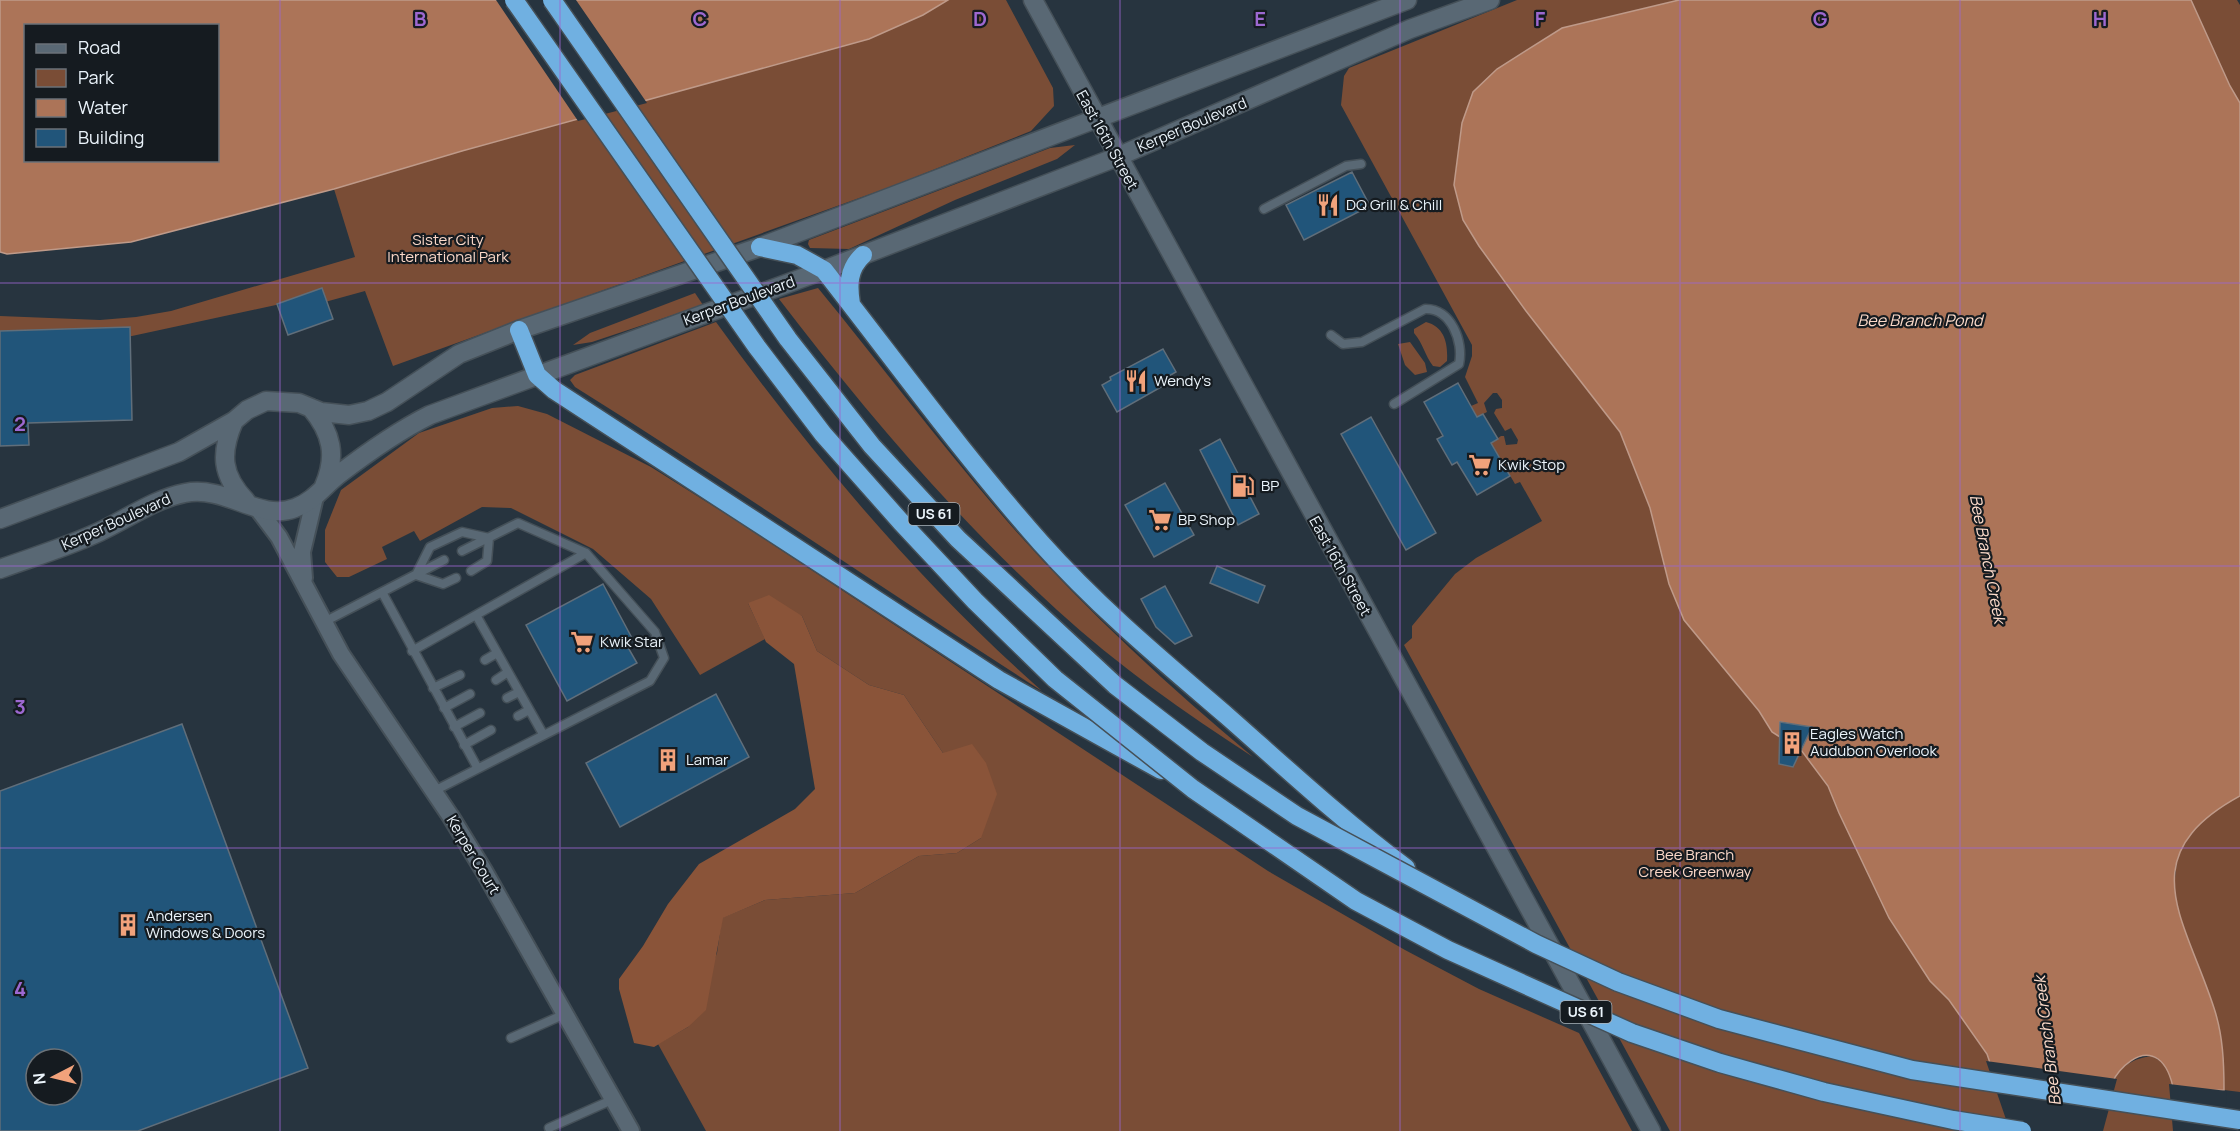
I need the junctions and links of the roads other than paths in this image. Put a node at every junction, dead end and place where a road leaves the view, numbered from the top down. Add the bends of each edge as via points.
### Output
1 (514, 0) edge
2 (552, 0) edge
3 (1407, 0) edge
4 (1490, 0) edge
5 (1035, 3) edge
6 (1096, 119) junction
7 (1117, 157) junction
8 (1361, 164) dead end
9 (1264, 209) dead end
10 (760, 247) junction
11 (863, 255) junction
12 (824, 270) junction
13 (851, 304) junction
14 (519, 330) junction
15 (1331, 335) dead end
16 (537, 375) junction
17 (1394, 404) dead end
18 (311, 408) junction
19 (234, 421) junction
20 (319, 492) junction
21 (253, 506) junction
22 (0, 519) edge
23 (489, 538) junction
24 (462, 551) dead end
25 (586, 554) junction
26 (444, 560) dead end
27 (0, 568) edge
28 (471, 571) dead end
29 (416, 575) junction
30 (456, 578) dead end
31 (304, 585) junction
32 (382, 592) junction
33 (476, 615) junction
34 (324, 622) junction
35 (412, 651) junction
36 (497, 653) junction
37 (486, 660) dead end
38 (508, 672) junction
39 (460, 675) dead end
40 (496, 680) dead end
41 (433, 688) junction
42 (519, 692) junction
43 (470, 694) dead end
44 (507, 698) dead end
45 (444, 708) junction
46 (529, 710) junction
47 (480, 713) dead end
48 (518, 716) dead end
49 (454, 727) junction
50 (491, 730) dead end
51 (543, 734) junction
52 (464, 745) junction
53 (477, 767) junction
54 (1193, 789) junction
55 (434, 792) junction
56 (1444, 896) junction
57 (565, 1014) junction
58 (511, 1038) dead end
59 (614, 1099) junction
60 (2240, 1120) edge
61 (549, 1128) dead end
62 (631, 1131) edge
63 (1651, 1131) edge
64 (2022, 1131) edge

1 - 54 highway, US 61, bridge via 757,347 823,434 934,557 1055,679
2 - 56 highway, US 61, bridge via 788,339 872,446 958,539 1115,685 1202,752 1297,816
3 - 6 main road
4 - 7 main road, Kerper Boulevard via 1410,29
5 - 6 main road, East 16th Street
6 - 7 main road, East 16th Street
6 - 10 main road
7 - 11 main road, Kerper Boulevard
7 - 63 main road, East 16th Street
8 - 9 lane via 1346,166
10 - 12 highway via 797,255
10 - 14 main road
11 - 12 main road, Kerper Boulevard
11 - 13 highway via 849,278
12 - 13 highway
12 - 16 main road, Kerper Boulevard
13 - 56 highway, bridge via 973,463 1099,602 1355,830
14 - 16 highway
14 - 18 main road via 459,354 368,411 349,415
15 - 17 lane via 1343,344 1362,342 1425,309 1444,314 1460,343 1459,364
16 - 20 main road, Kerper Boulevard via 401,430 376,445
16 - 54 highway, bridge via 576,405 999,680
18 - 19 main road via 285,400 266,401
18 - 20 main road via 331,442 332,463
19 - 21 main road via 225,444 226,466 231,482
19 - 22 main road via 179,452
20 - 21 main road, Kerper Boulevard via 288,510 278,512
20 - 31 street via 302,552
21 - 27 main road, Kerper Boulevard via 217,493 188,492 147,507 95,534
21 - 31 street, Kerper Court via 279,537
23 - 24 lane
23 - 25 lane via 518,523
23 - 28 lane via 487,561
23 - 29 lane via 462,532 430,547
25 - 33 lane
25 - 51 lane via 655,632 664,658 650,681
26 - 29 lane
29 - 30 lane via 443,584
29 - 32 lane
31 - 34 street, Kerper Court
32 - 34 lane
32 - 35 lane
33 - 35 lane
33 - 36 lane
34 - 55 street, Kerper Court via 364,690
35 - 41 lane
36 - 37 lane
36 - 38 lane
38 - 40 lane
38 - 42 lane
39 - 41 lane
41 - 45 lane
42 - 44 lane
42 - 46 lane
43 - 45 lane
45 - 49 lane
46 - 48 lane
46 - 51 lane
47 - 49 lane
49 - 52 lane
50 - 52 lane
51 - 53 lane
52 - 53 lane
53 - 55 lane
54 - 64 highway, US 61, bridge via 1356,901 1448,950 1632,1034 1720,1064 1824,1092
55 - 57 street, Kerper Court
56 - 60 highway, US 61, bridge via 1618,982 1719,1019 1923,1072
57 - 58 lane
57 - 59 street, Kerper Court
59 - 61 lane
59 - 62 street, Kerper Court

